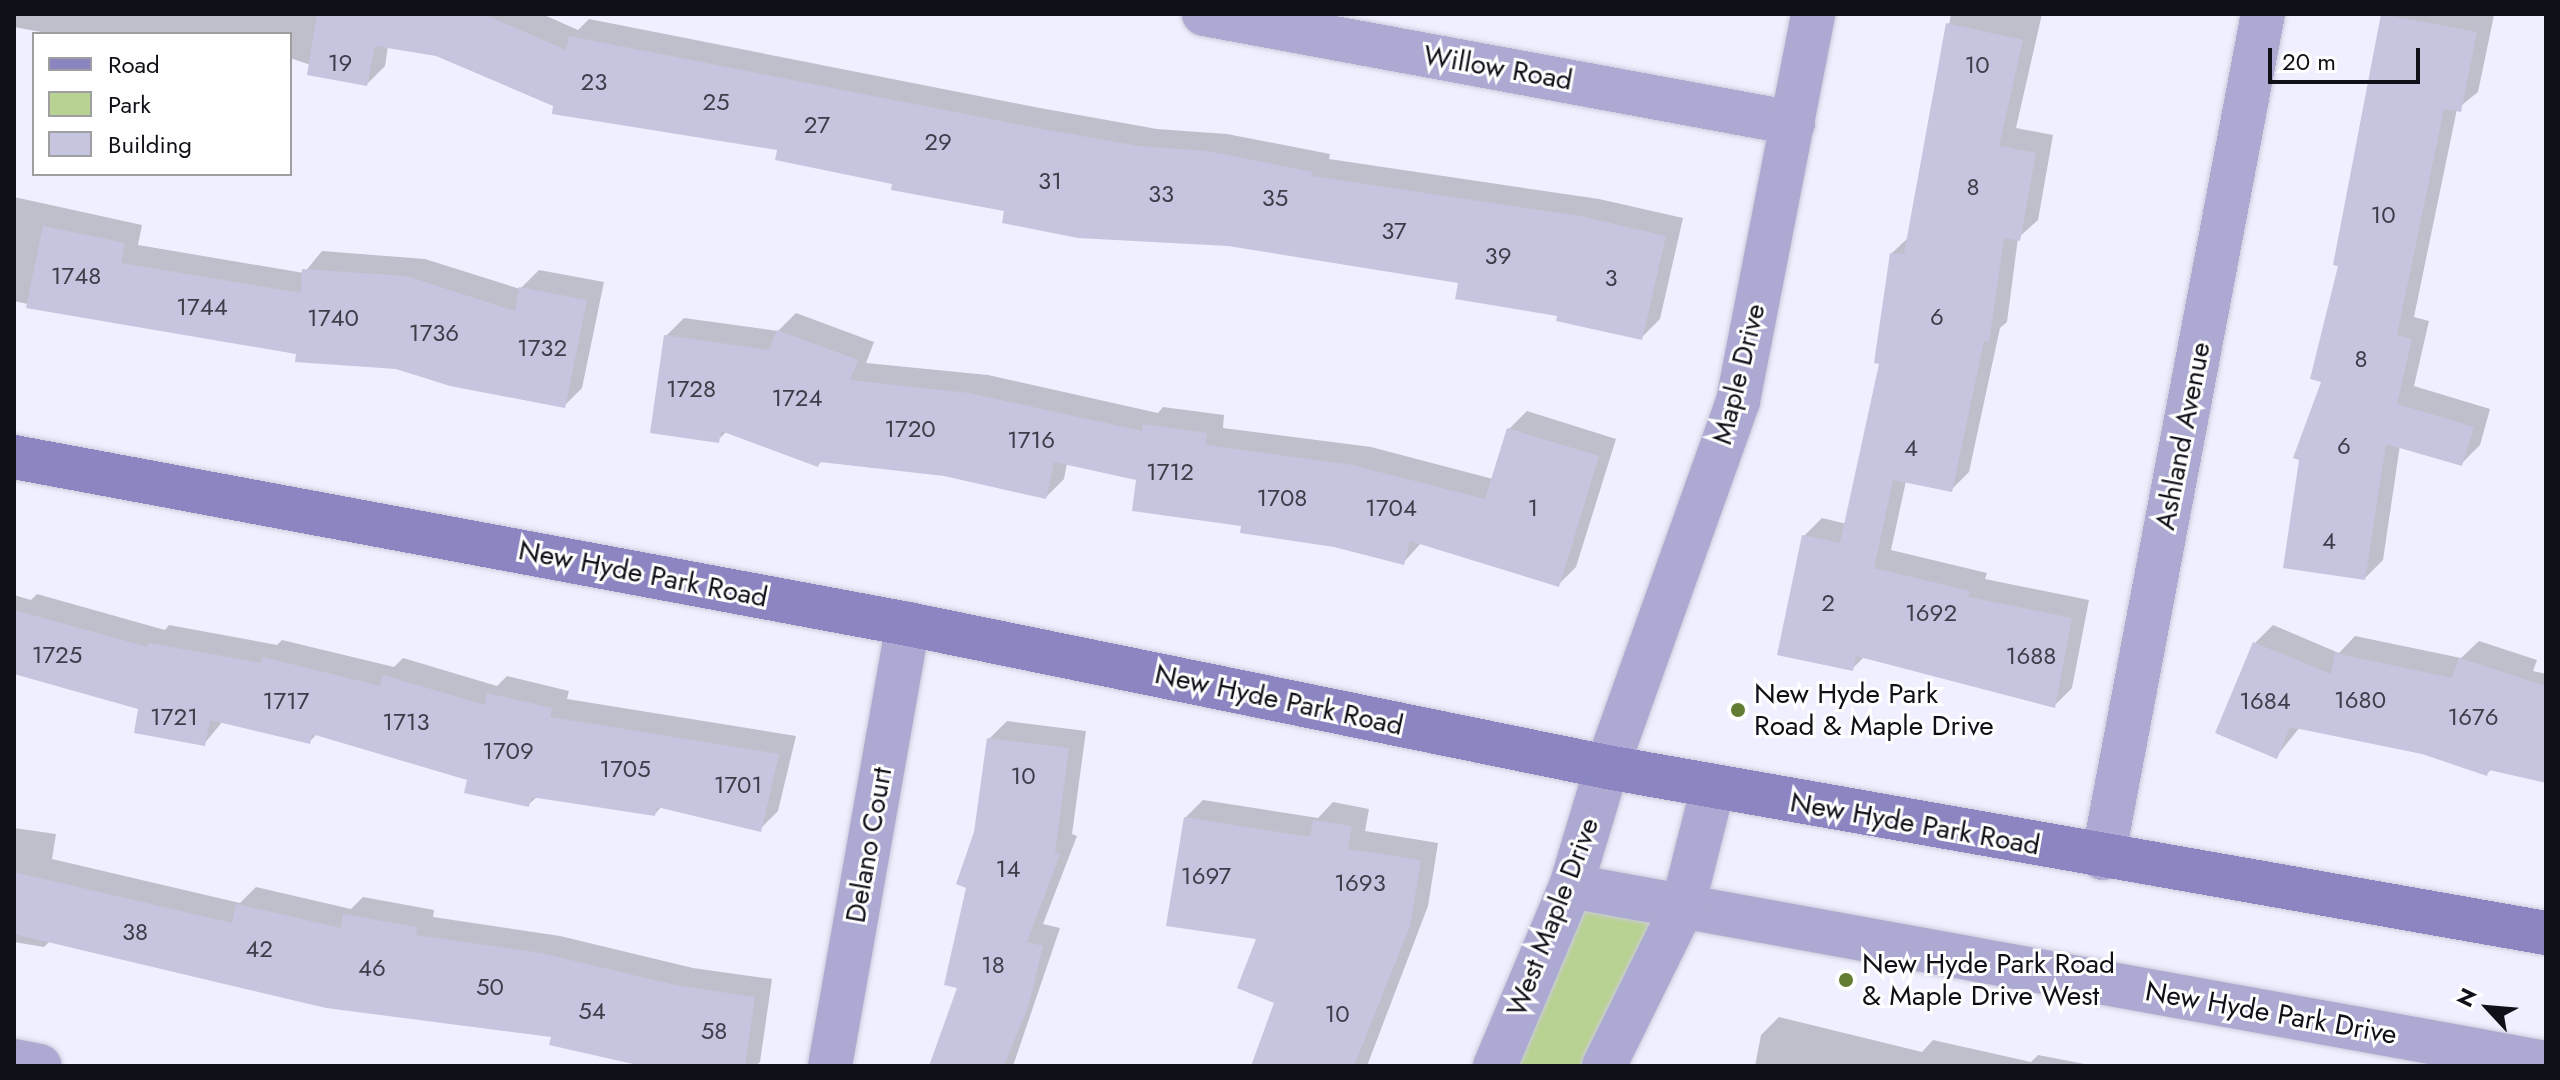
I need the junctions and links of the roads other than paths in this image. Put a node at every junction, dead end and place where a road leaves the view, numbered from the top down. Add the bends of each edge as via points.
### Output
1 (1204, 14) edge
2 (1813, 14) edge
3 (2263, 14) edge
4 (1793, 123) junction
5 (14, 457) edge
6 (908, 624) junction
7 (1607, 767) junction
8 (1713, 787) junction
9 (2103, 858) junction
10 (1571, 886) junction
11 (1683, 906) junction
12 (2546, 933) edge
13 (14, 1061) edge
14 (2546, 1063) edge
15 (40, 1066) edge
16 (830, 1066) edge
17 (1495, 1066) edge
18 (1604, 1066) edge

1 - 4 street, Willow Road
2 - 4 street, Maple Drive
3 - 9 street, Ashland Avenue
4 - 7 street, Maple Drive via 1738,401
5 - 6 main road, New Hyde Park Road
6 - 7 main road, New Hyde Park Road
6 - 16 street, Delano Court
7 - 8 main road, New Hyde Park Road
7 - 10 street, West Maple Drive
8 - 9 main road, New Hyde Park Road
8 - 11 street
9 - 12 main road, New Hyde Park Road
10 - 11 street, New Hyde Park Drive
10 - 17 street, West Maple Drive
11 - 14 street, New Hyde Park Drive
11 - 18 street
13 - 15 street

